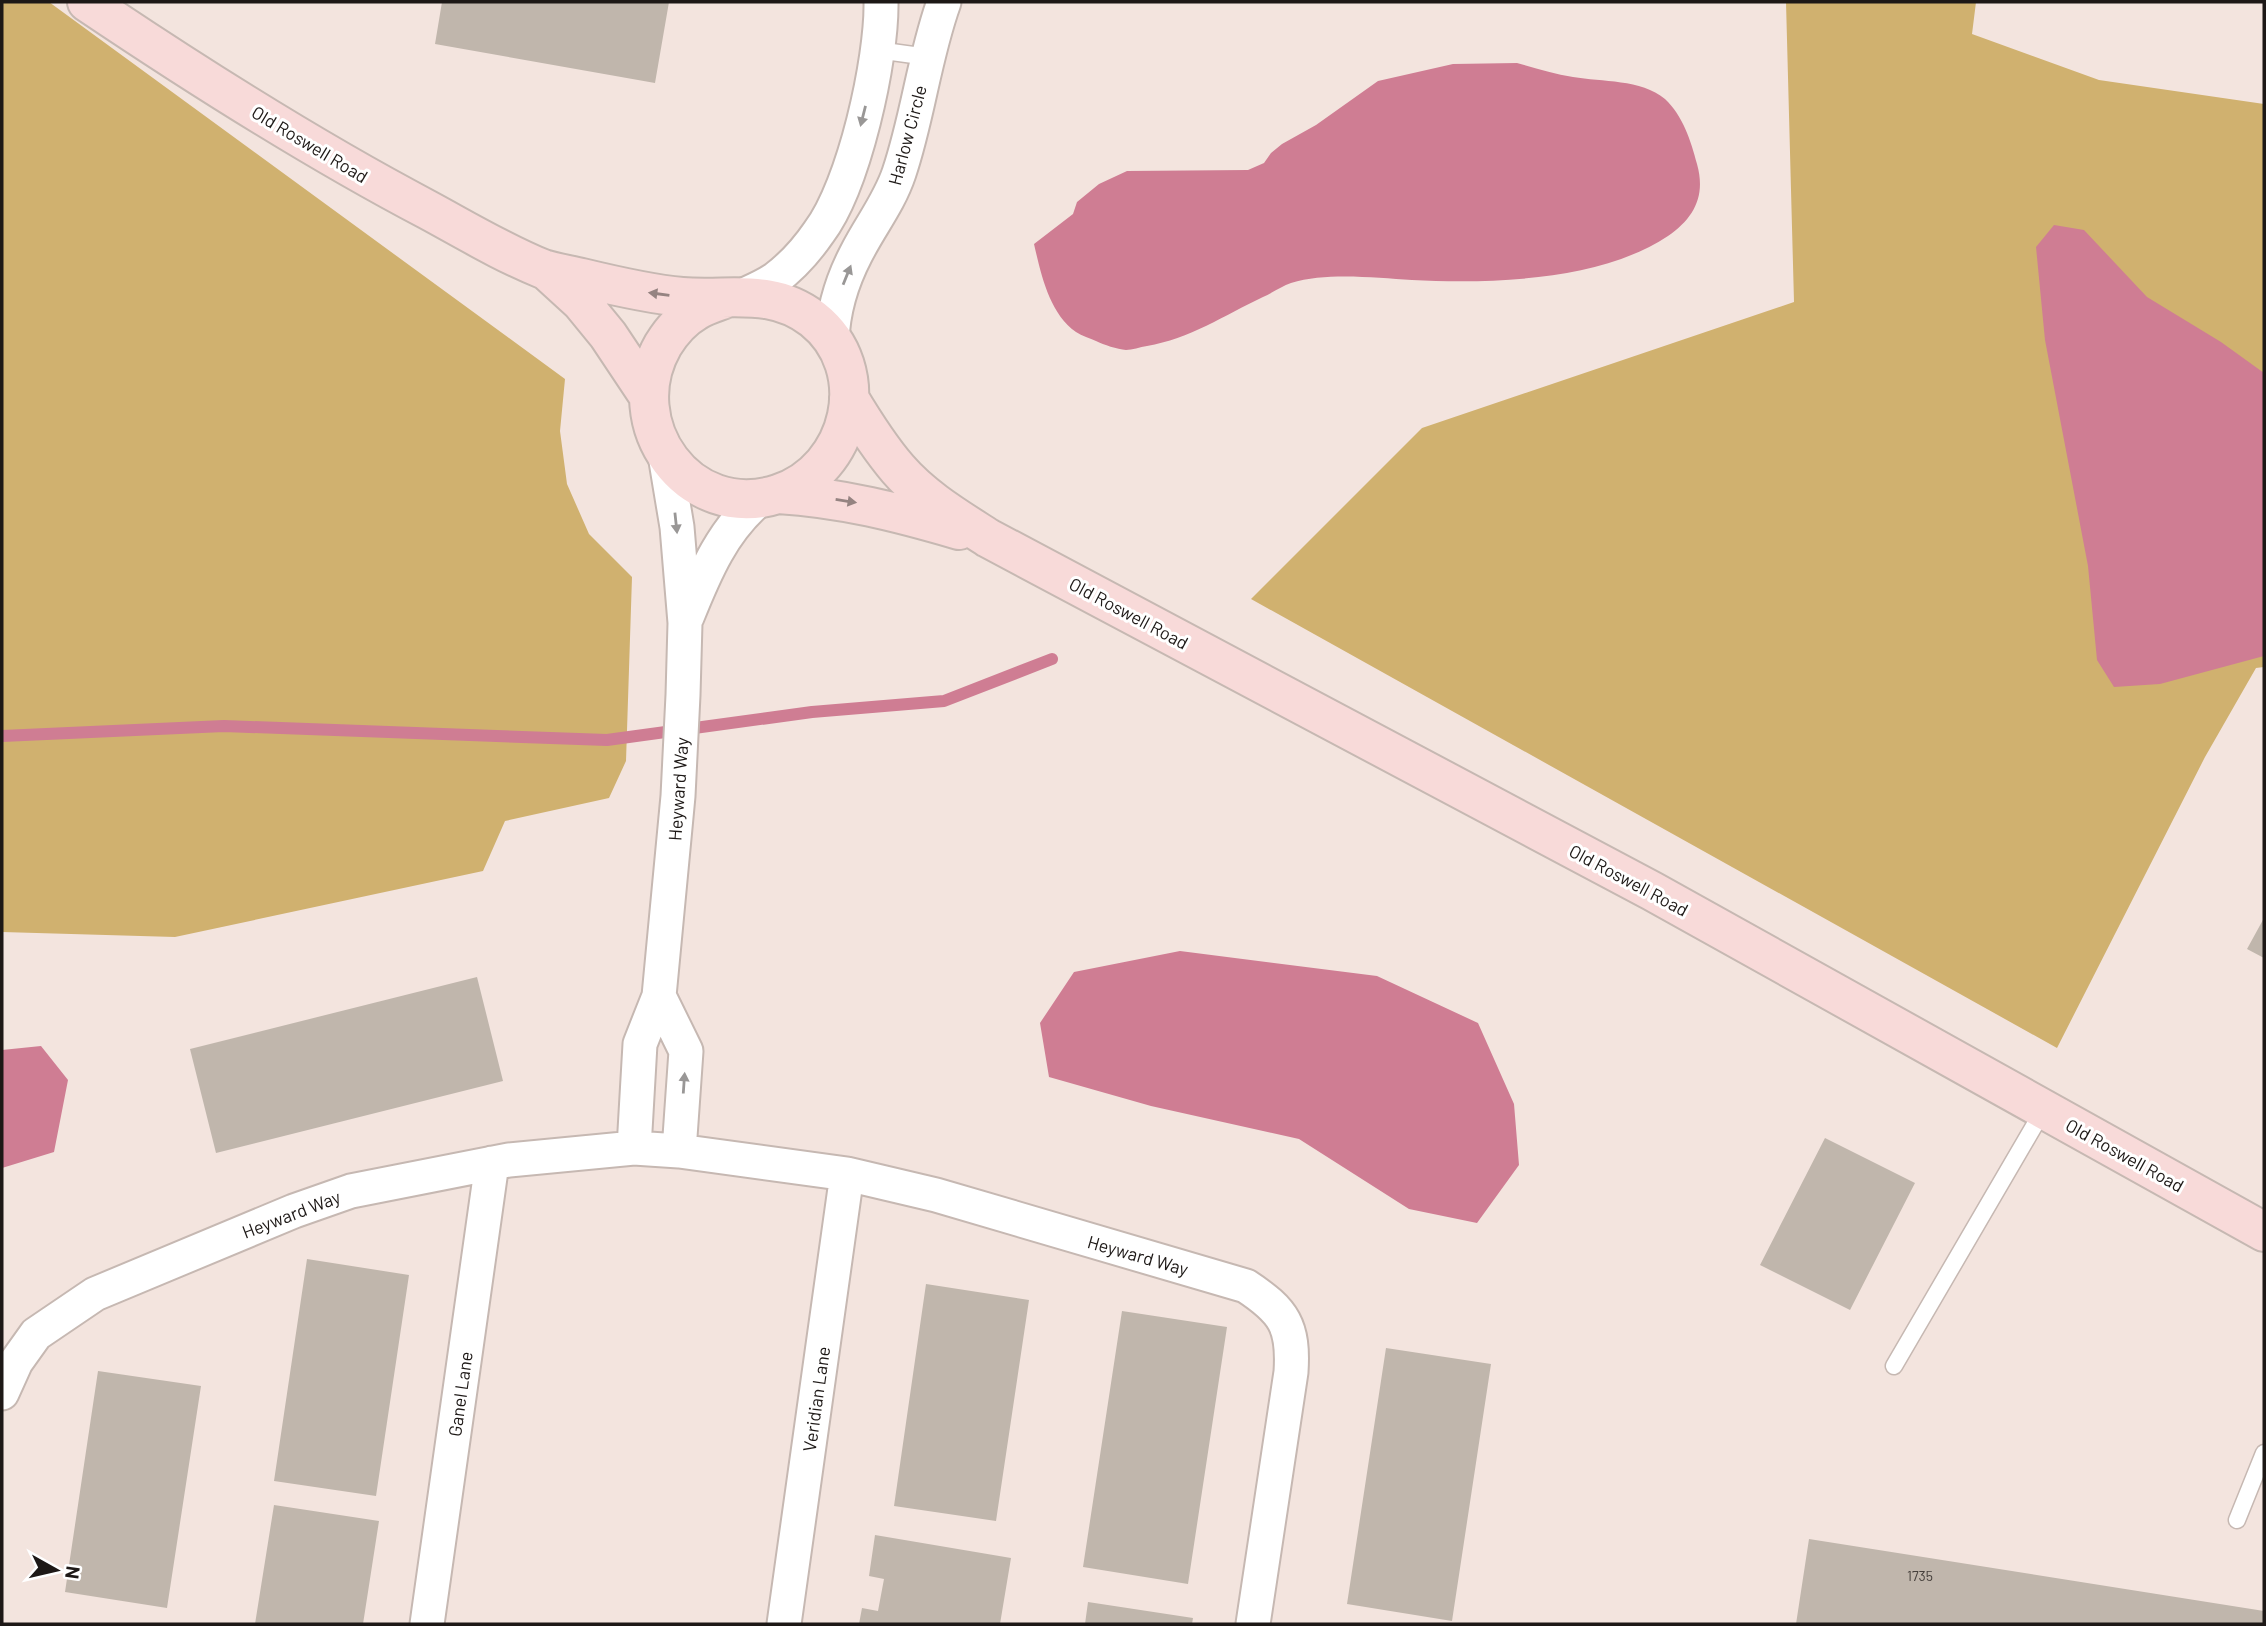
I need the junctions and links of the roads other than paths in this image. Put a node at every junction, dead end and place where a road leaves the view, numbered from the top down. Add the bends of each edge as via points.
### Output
1 (86, 2) edge
2 (881, 2) edge
3 (944, 2) edge
4 (877, 50) junction
5 (928, 57) junction
6 (544, 269) junction
7 (734, 297) junction
8 (832, 341) junction
9 (648, 395) junction
10 (849, 398) junction
11 (665, 455) junction
12 (770, 496) junction
13 (988, 538) junction
14 (685, 623) junction
15 (659, 996) junction
16 (2044, 1110) junction
17 (634, 1148) junction
18 (679, 1151) junction
19 (492, 1163) junction
20 (847, 1174) junction
21 (2264, 1232) edge
22 (1894, 1366) dead end
23 (2, 1393) edge
24 (2264, 1453) edge
25 (2237, 1520) dead end
26 (427, 1624) edge
27 (784, 1624) edge
28 (1253, 1624) edge

1 - 6 street, Old Roswell Road via 238,102 374,182
2 - 4 street
3 - 5 street, Harlow Circle
4 - 5 lane
4 -> 7 street via 851,163 837,201 819,232 775,279
8 -> 5 street, Harlow Circle via 845,279 900,171
7 -> 6 street, Old Roswell Road via 682,297
6 - 9 street, Old Roswell Road via 581,302
7 - 8 street, Old Roswell Road via 768,298 793,306 815,321
7 - 9 street, Old Roswell Road via 696,310 671,333 654,362
8 - 10 street, Old Roswell Road via 845,368
9 - 11 street, Old Roswell Road via 651,426
10 - 12 street, Old Roswell Road via 846,423 821,468 802,484
10 - 13 street, Old Roswell Road via 871,436 900,471 940,507
11 - 12 street, Old Roswell Road via 707,490 734,498
11 -> 14 street, Heyward Way
12 -> 13 street, Old Roswell Road via 816,496 861,503
12 - 14 street, Heyward Way via 745,511 723,538
13 - 16 street, Old Roswell Road via 1640,885
14 - 15 street, Heyward Way via 678,796
15 - 17 street, Heyward Way via 640,1044
18 -> 15 street via 686,1051
16 - 21 street, Old Roswell Road
16 - 22 lane
17 - 18 street, Heyward Way
17 - 19 street, Heyward Way
18 - 20 street, Heyward Way
19 - 23 street, Heyward Way via 351,1191 95,1294 36,1335 16,1362
19 - 26 street, Ganel Lane
20 - 27 street, Veridian Lane
20 - 28 street, Heyward Way via 936,1195 1246,1286 1269,1301 1285,1321 1292,1347 1291,1372
24 - 25 lane

